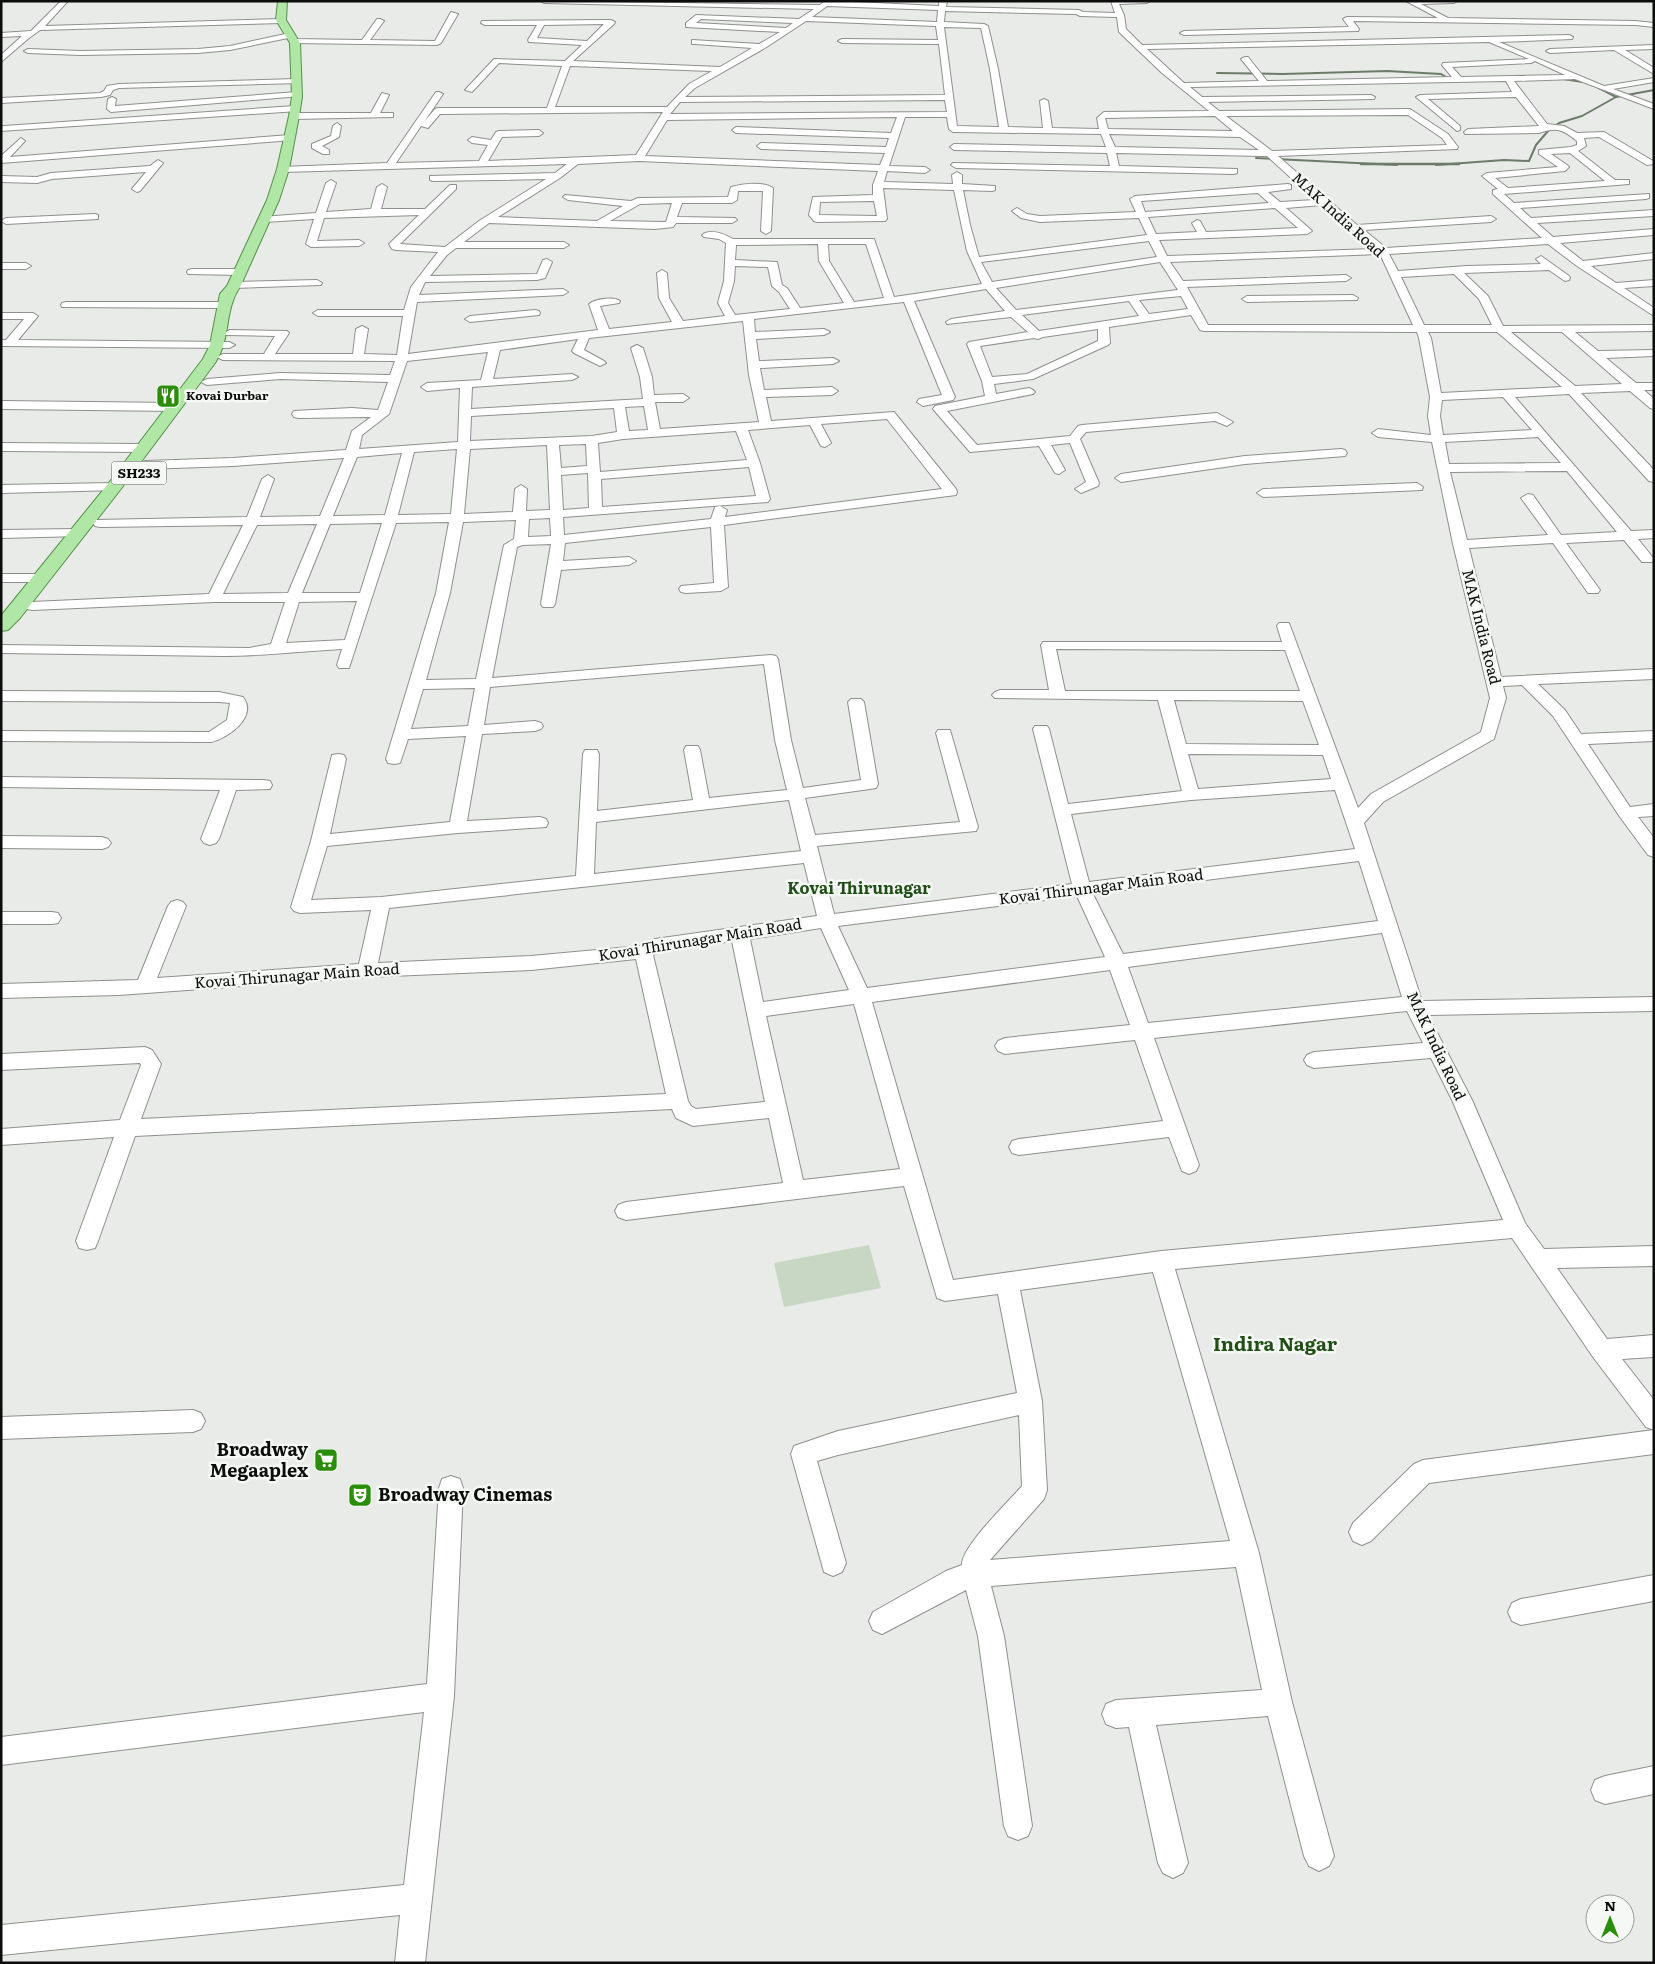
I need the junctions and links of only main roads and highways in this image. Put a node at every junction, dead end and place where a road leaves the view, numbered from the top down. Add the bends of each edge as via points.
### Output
1 (283, 1) edge
2 (233, 286) junction
3 (225, 345) junction
4 (5, 618) edge
5 (1, 640) edge

1 - 2 main road, SH233 via 282,22 292,38 297,94 294,112 299,145 283,169
2 - 3 main road via 225,305
2 - 3 main road, SH233 via 237,294
3 - 4 main road via 210,360 42,578
3 - 5 main road, SH233 via 207,382 145,465 59,578

